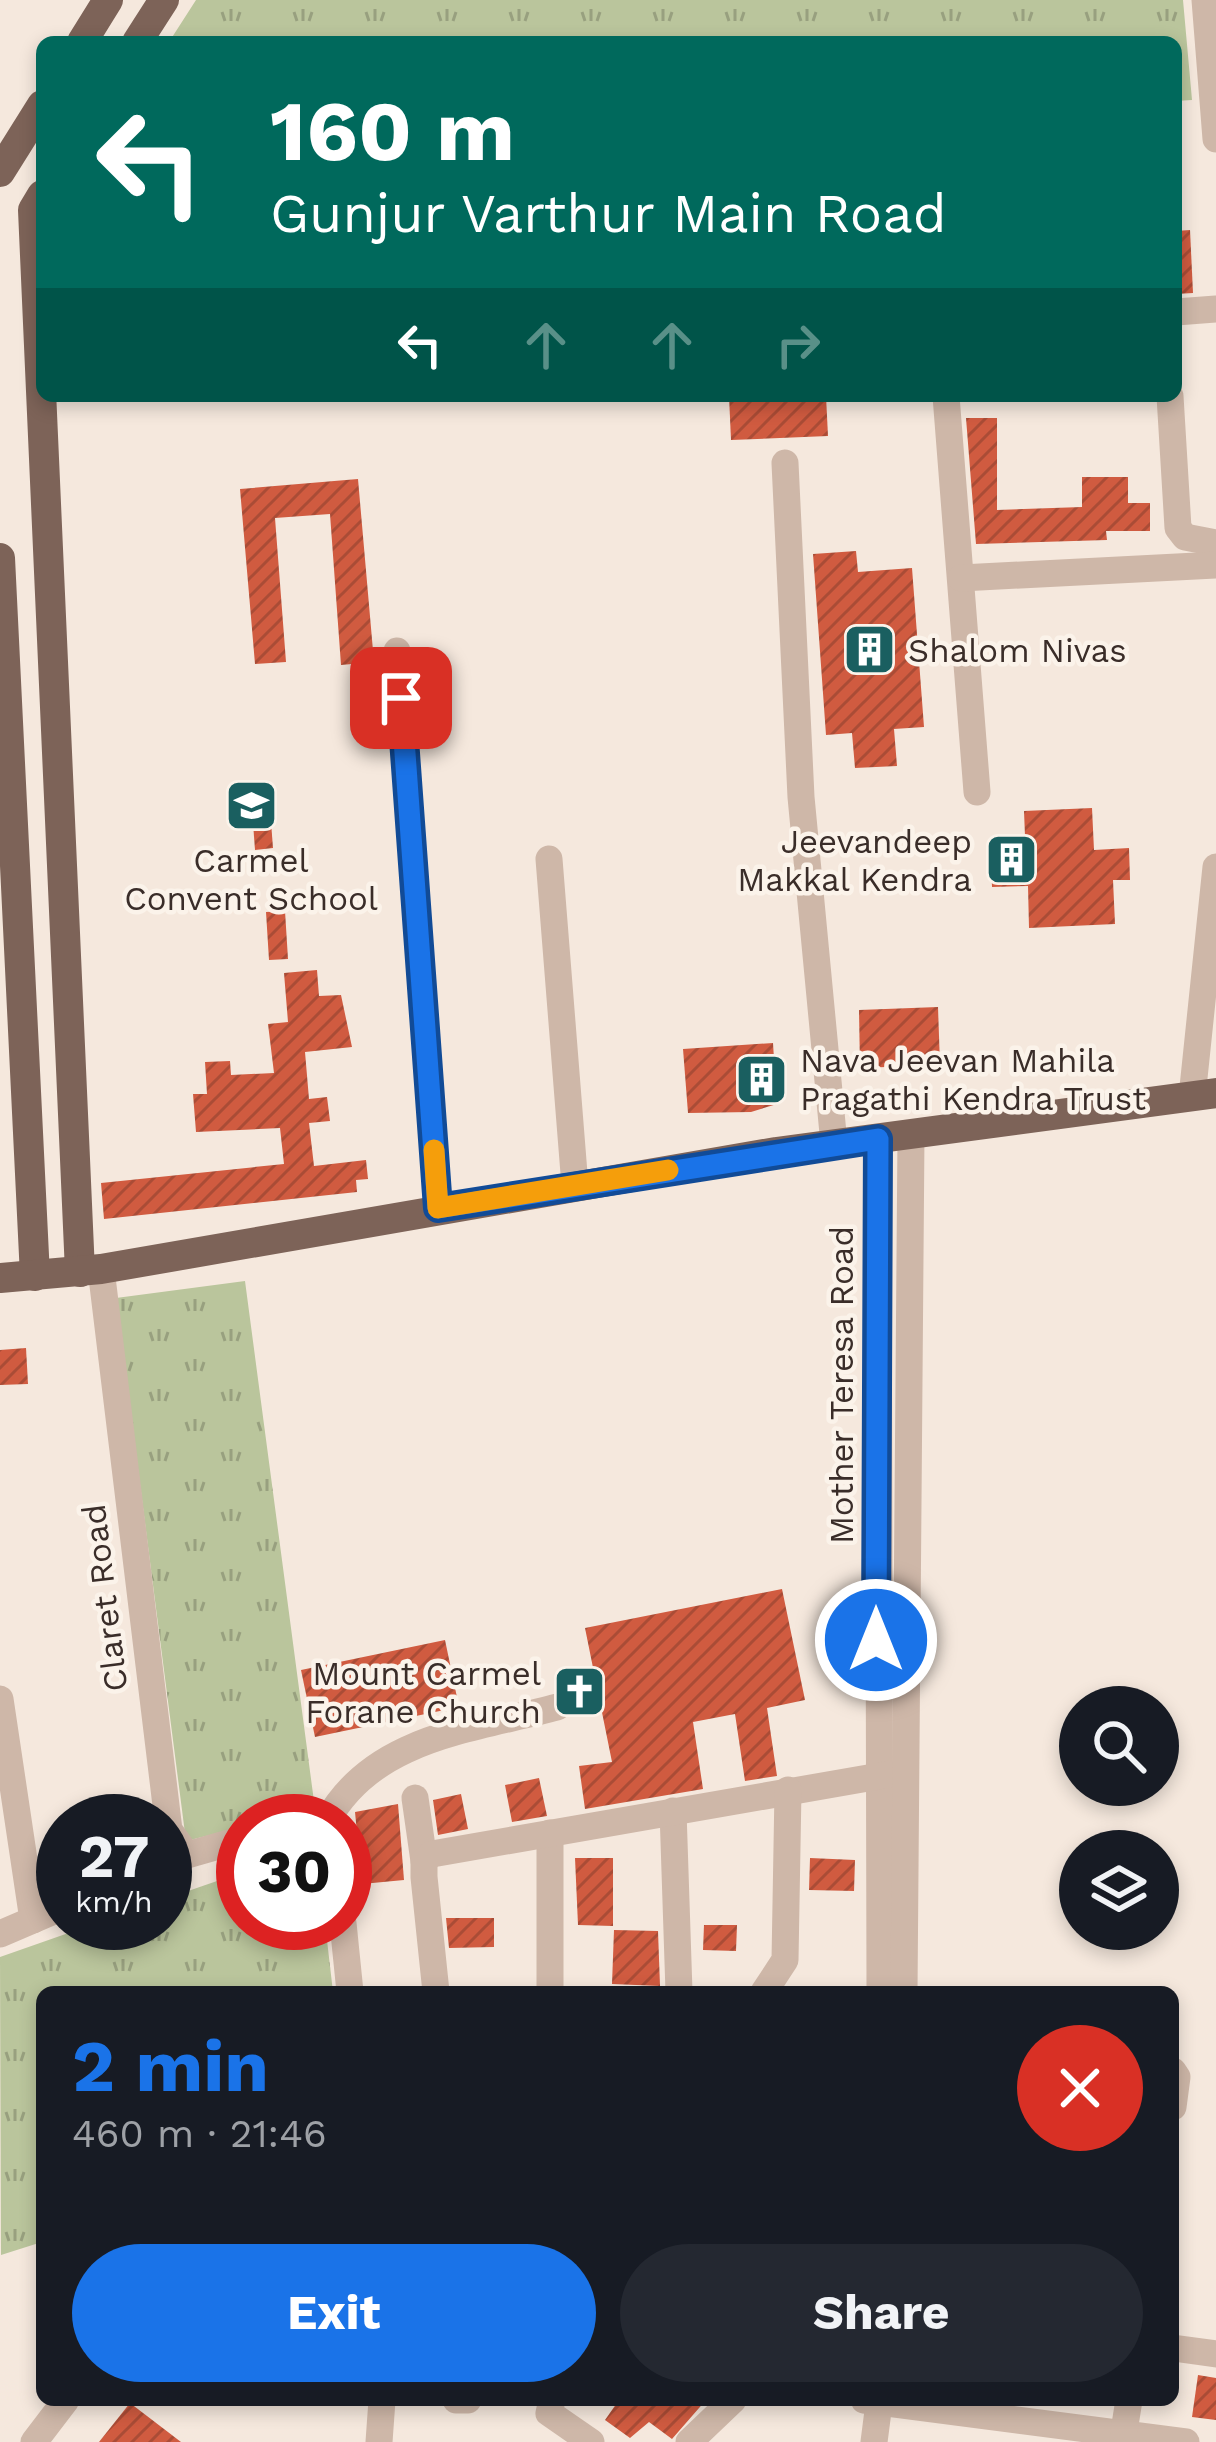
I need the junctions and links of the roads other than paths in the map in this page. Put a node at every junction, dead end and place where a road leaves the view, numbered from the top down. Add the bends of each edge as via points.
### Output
1 (108, 0) edge
2 (164, 0) edge
3 (1205, 0) edge
4 (86, 36) edge
5 (141, 36) edge
6 (36, 115) edge
7 (1216, 139) edge
8 (0, 172) edge
9 (36, 205) edge
10 (36, 266) edge
11 (1216, 309) edge
12 (1182, 312) edge
13 (43, 402) edge
14 (947, 402) edge
15 (1170, 402) edge
16 (785, 463) dead end
17 (1216, 543) edge
18 (0, 558) edge
19 (1216, 565) edge
20 (962, 578) junction
21 (398, 651) dead end
22 (977, 792) dead end
23 (549, 859) dead end
24 (1216, 867) edge
25 (1204, 1095) edge
26 (911, 1135) junction
27 (878, 1139) junction
28 (834, 1144) junction
29 (575, 1186) junction
30 (438, 1208) junction
31 (90, 1271) junction
32 (35, 1276) junction
33 (0, 1278) edge
34 (0, 1699) edge
35 (557, 1707) dead end
36 (904, 1772) junction
37 (876, 1776) junction
38 (788, 1790) junction
39 (164, 1794) edge
40 (342, 1794) edge
41 (415, 1798) dead end
42 (673, 1811) junction
43 (550, 1833) junction
44 (424, 1861) junction
45 (36, 1919) edge
46 (33, 1920) junction
47 (0, 1934) edge
48 (346, 1950) edge
49 (349, 1986) edge
50 (435, 1986) edge
51 (550, 1986) edge
52 (679, 1986) edge
53 (768, 1986) edge
54 (880, 1986) edge
55 (904, 1986) edge
56 (1179, 2349) edge
57 (1216, 2354) edge
58 (61, 2406) edge
59 (382, 2406) edge
60 (551, 2406) edge
61 (727, 2406) edge
62 (871, 2406) edge
63 (897, 2406) edge
64 (1128, 2406) edge
65 (1124, 2431) junction
66 (1031, 2432) edge
67 (34, 2442) edge
68 (379, 2442) edge
69 (592, 2442) edge
70 (689, 2442) edge
71 (874, 2442) edge
72 (1186, 2442) edge

1 - 4 main road
2 - 5 main road
3 - 7 street
6 - 8 main road
9 - 10 main road
11 - 12 street
13 - 31 main road
14 - 20 street
15 - 17 street via 1178,528
16 - 28 street via 801,797
18 - 32 main road
19 - 20 street
20 - 22 street
21 - 30 street
23 - 29 street
24 - 25 street
25 - 26 main road
26 - 27 main road
26 - 36 street, Mother Teresa Road
27 - 28 main road
27 - 37 street, Mother Teresa Road
28 - 29 main road
29 - 30 main road
30 - 31 main road
31 - 32 main road
31 - 39 street, Claret Road
32 - 33 main road
34 - 46 street
35 - 40 street via 397,1750
36 - 37 street
36 - 55 street, Mother Teresa Road
37 - 38 street
37 - 54 street, Mother Teresa Road
38 - 42 street
38 - 53 street via 785,1960
41 - 44 street
42 - 43 street
42 - 52 street
43 - 44 street
43 - 51 street
44 - 50 street
45 - 46 street
46 - 47 street
48 - 49 street
56 - 57 street
58 - 67 street
59 - 68 street
60 - 69 street
61 - 70 street
62 - 71 street
63 - 66 street
64 - 65 street
65 - 66 street
65 - 72 street

